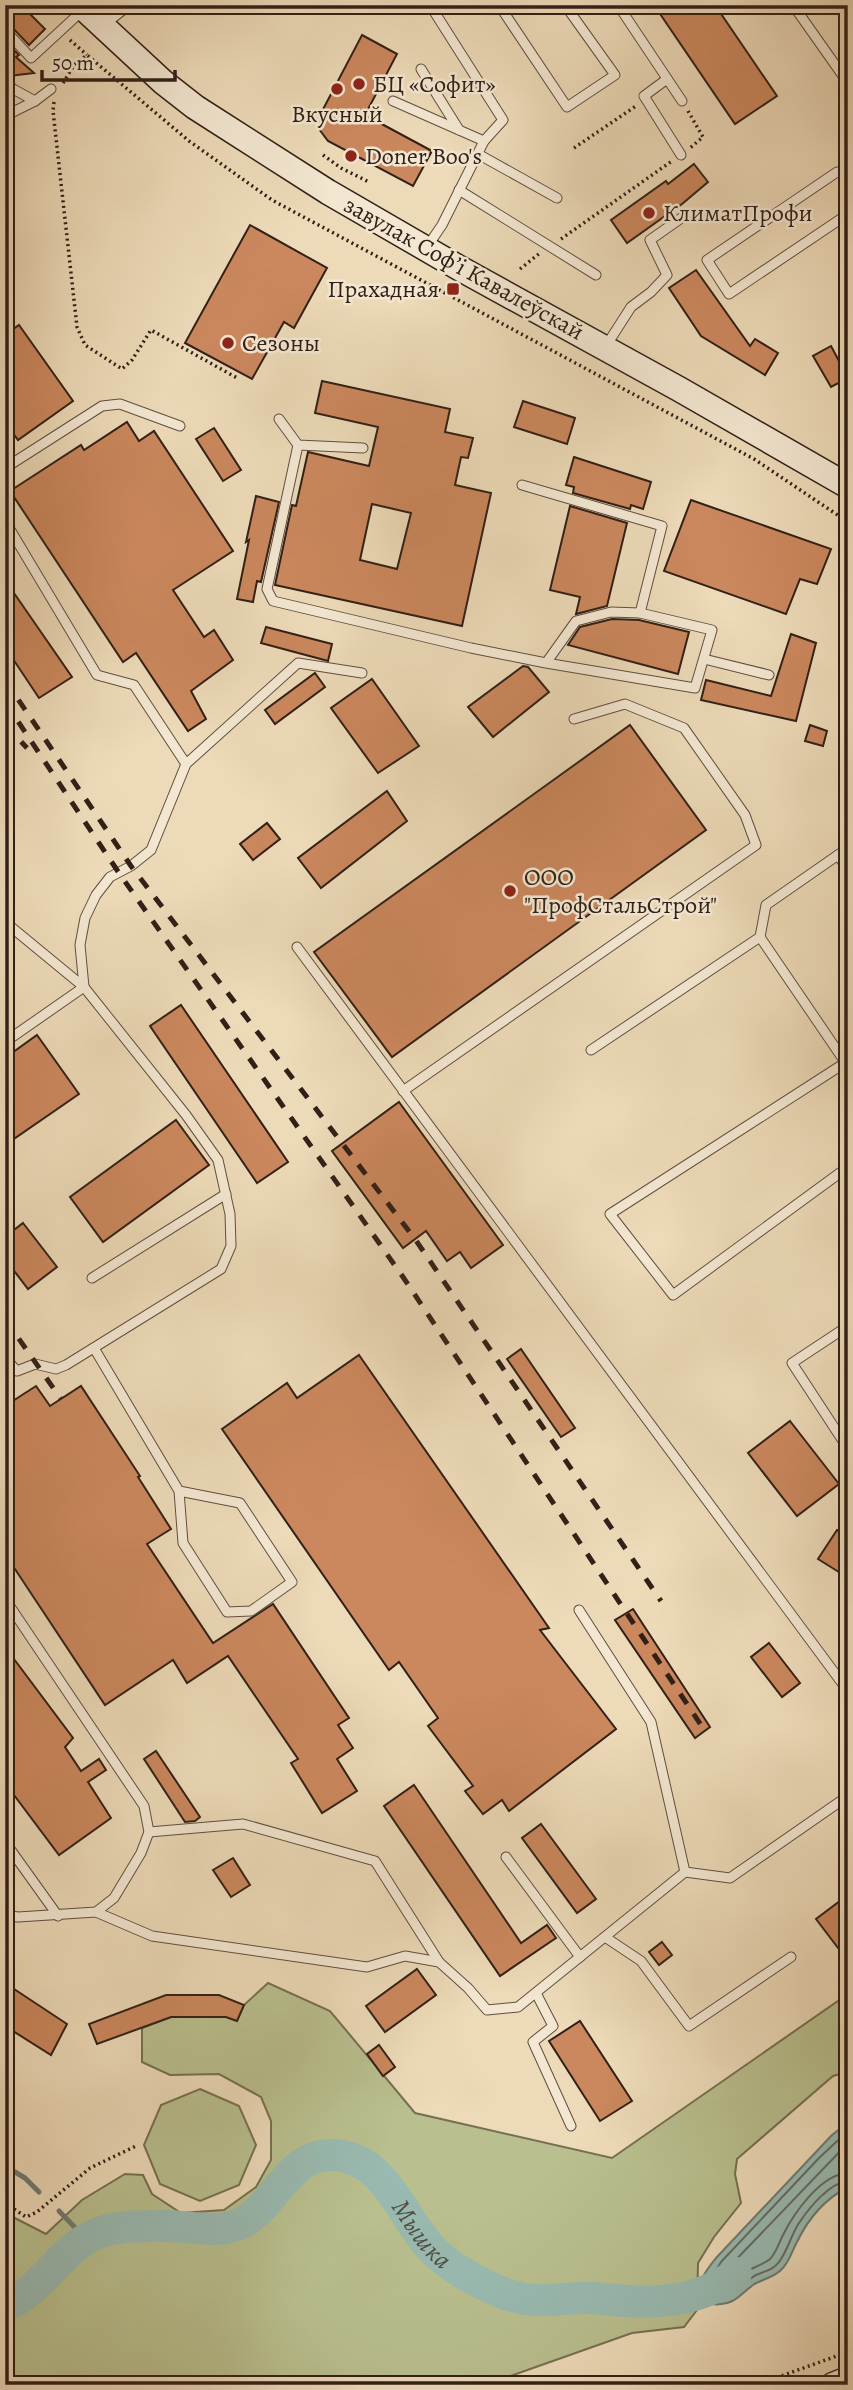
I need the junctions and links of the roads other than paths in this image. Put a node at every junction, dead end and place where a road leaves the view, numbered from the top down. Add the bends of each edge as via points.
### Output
1 (122, 5) edge
2 (430, 5) edge
3 (499, 5) edge
4 (565, 5) edge
5 (618, 5) edge
6 (793, 5) edge
7 (88, 13) edge
8 (5, 30) edge
9 (421, 69) dead end
10 (667, 79) junction
11 (5, 81) edge
12 (848, 83) edge
13 (53, 92) road end
14 (35, 101) junction
15 (393, 101) dead end
16 (682, 101) road end
17 (5, 116) edge
18 (459, 130) junction
19 (484, 141) junction
20 (478, 154) junction
21 (681, 155) road end
22 (848, 176) edge
23 (459, 190) junction
24 (556, 198) dead end
25 (687, 214) dead end
26 (848, 214) edge
27 (426, 248) junction
28 (596, 275) dead end
29 (605, 347) junction
30 (279, 419) dead end
31 (180, 426) dead end
32 (298, 445) junction
33 (363, 448) dead end
34 (5, 468) edge
35 (845, 479) edge
36 (522, 485) dead end
37 (5, 521) edge
38 (640, 613) junction
39 (704, 659) junction
40 (546, 663) junction
41 (362, 674) dead end
42 (769, 675) dead end
43 (574, 719) dead end
44 (186, 764) junction
45 (848, 848) edge
46 (838, 855) junction
47 (848, 870) edge
48 (5, 922) edge
49 (760, 937) junction
50 (297, 947) dead end
51 (84, 986) junction
52 (5, 1042) edge
53 (591, 1050) dead end
54 (847, 1061) edge
55 (403, 1091) junction
56 (848, 1167) edge
57 (226, 1194) junction
58 (92, 1278) dead end
59 (848, 1326) edge
60 (94, 1348) junction
61 (5, 1358) edge
62 (848, 1442) edge
63 (179, 1491) junction
64 (5, 1600) edge
65 (579, 1610) dead end
66 (848, 1691) edge
67 (848, 1796) edge
68 (149, 1832) junction
69 (5, 1842) edge
70 (506, 1857) dead end
71 (685, 1872) junction
72 (96, 1912) junction
73 (5, 1915) edge
74 (58, 1916) junction
75 (605, 1937) junction
76 (580, 1957) junction
77 (791, 1957) dead end
78 (439, 1962) junction
79 (536, 1993) junction
80 (570, 2126) dead end
81 (848, 2379) edge
82 (833, 2385) edge

1 - 7 street
2 - 19 lane via 503,120
3 - 4 lane via 566,107 615,75
5 - 10 lane
6 - 12 lane
7 - 8 lane via 32,58
7 - 27 street, завулак Софʼі Кавалеўскай via 195,107
9 - 18 lane
10 - 16 lane
10 - 21 lane via 644,96
11 - 14 lane
13 - 14 lane
14 - 17 lane
15 - 18 lane
18 - 19 lane
19 - 20 lane
20 - 23 lane
20 - 24 lane
22 - 26 lane via 837,172 707,260 729,294
23 - 27 lane
23 - 28 lane
25 - 29 lane via 650,240 667,275 631,307
27 - 29 street, завулак Софʼі Кавалеўскай
29 - 35 street, завулак Софʼі Кавалеўскай
30 - 32 lane
31 - 34 lane via 120,404 102,406
32 - 33 lane
32 - 40 lane via 267,589 273,601
36 - 38 lane via 662,526
37 - 44 lane via 97,675 134,685
38 - 39 lane via 712,630
38 - 40 lane via 611,612 576,621
39 - 40 lane via 695,688
39 - 42 lane
41 - 44 lane via 298,663
43 - 55 lane via 625,704 684,728 745,815 756,845
44 - 51 lane via 151,850 110,877 85,918 80,945
45 - 46 lane
46 - 47 lane
46 - 49 lane via 766,905
48 - 51 lane
49 - 53 lane
49 - 54 lane
50 - 55 lane
51 - 52 lane
51 - 57 lane via 218,1160
54 - 56 lane via 610,1214 673,1295
55 - 66 lane
57 - 58 lane
57 - 60 lane via 231,1246 221,1269
59 - 62 lane via 792,1363 845,1444
60 - 61 lane via 56,1369 34,1364 17,1371
60 - 63 lane
63 - 63 lane via 183,1543 228,1612 251,1611 292,1582 240,1503
64 - 68 lane via 144,1806
65 - 71 lane via 652,1722
67 - 71 lane via 730,1878
68 - 72 lane via 114,1898
68 - 78 lane via 243,1824 375,1861
69 - 74 lane
70 - 76 lane
71 - 75 lane
72 - 74 lane
72 - 78 lane via 152,1936 367,1968 405,1956
73 - 74 lane
75 - 76 lane
75 - 77 lane via 641,1961 688,2026
76 - 79 lane
78 - 79 lane via 487,2010 518,2007
79 - 80 lane via 553,2026 533,2042
81 - 82 street

